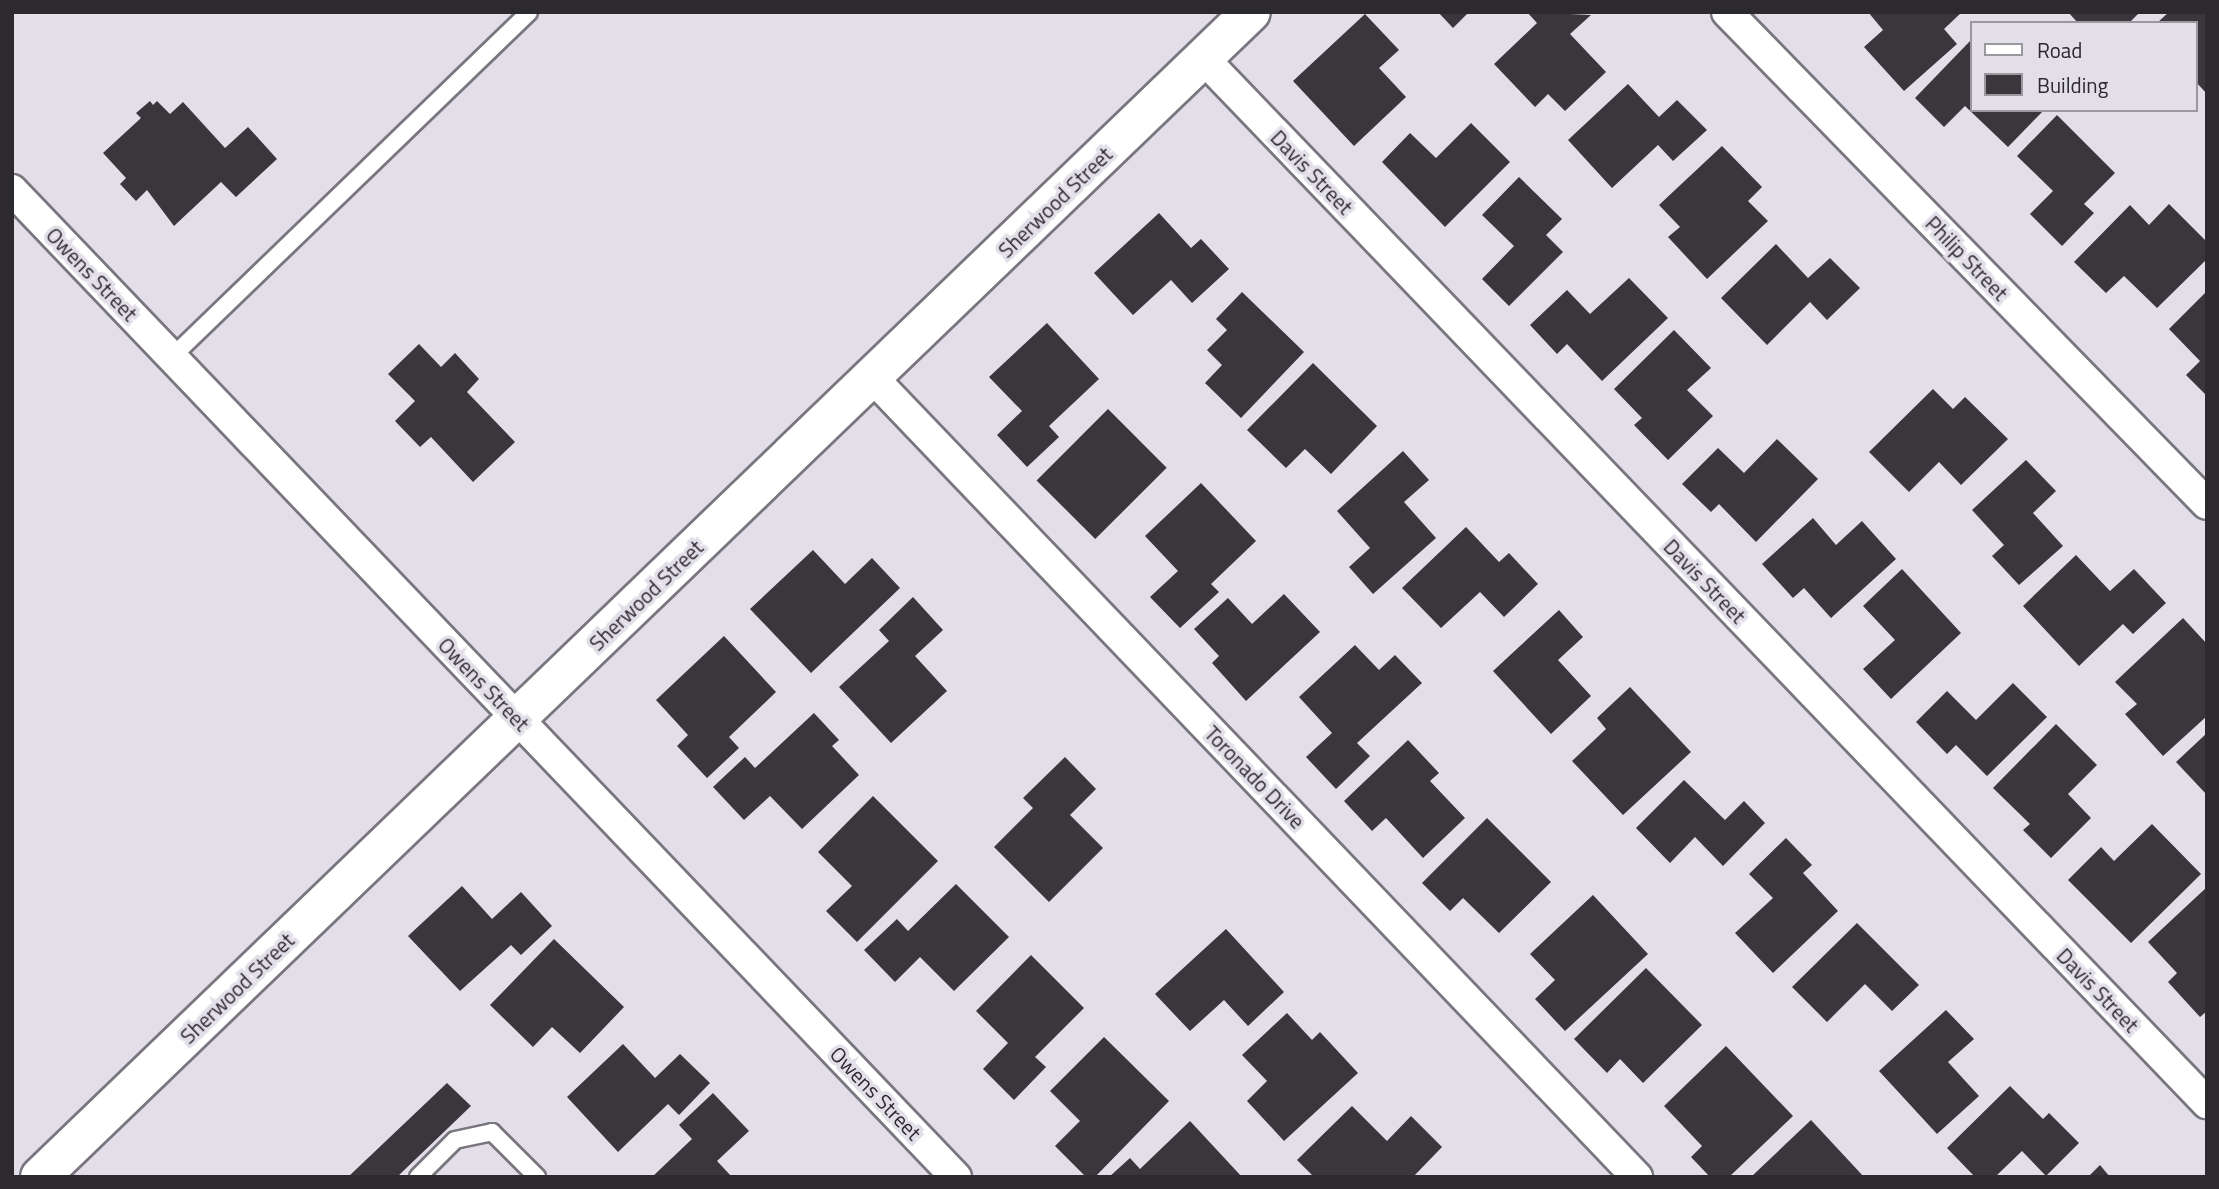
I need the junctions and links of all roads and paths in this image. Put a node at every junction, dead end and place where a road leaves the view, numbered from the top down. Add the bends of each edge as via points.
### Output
1 (529, 12) edge
2 (1251, 12) edge
3 (1727, 12) edge
4 (1203, 60) junction
5 (12, 191) edge
6 (172, 358) junction
7 (872, 377) junction
8 (2207, 504) edge
9 (517, 718) junction
10 (2207, 1103) edge
11 (40, 1177) edge
12 (418, 1177) edge
13 (537, 1177) edge
14 (957, 1177) edge
15 (1637, 1177) edge

1 - 6 lane
2 - 4 street, Sherwood Street
3 - 8 street, Philip Street
4 - 7 street, Sherwood Street
4 - 10 street, Davis Street
5 - 6 street, Owens Street
6 - 9 street, Owens Street
7 - 9 street, Sherwood Street
7 - 15 street, Toronado Drive
9 - 11 street, Sherwood Street
9 - 14 street, Owens Street
12 - 13 lane via 456,1140 492,1132

